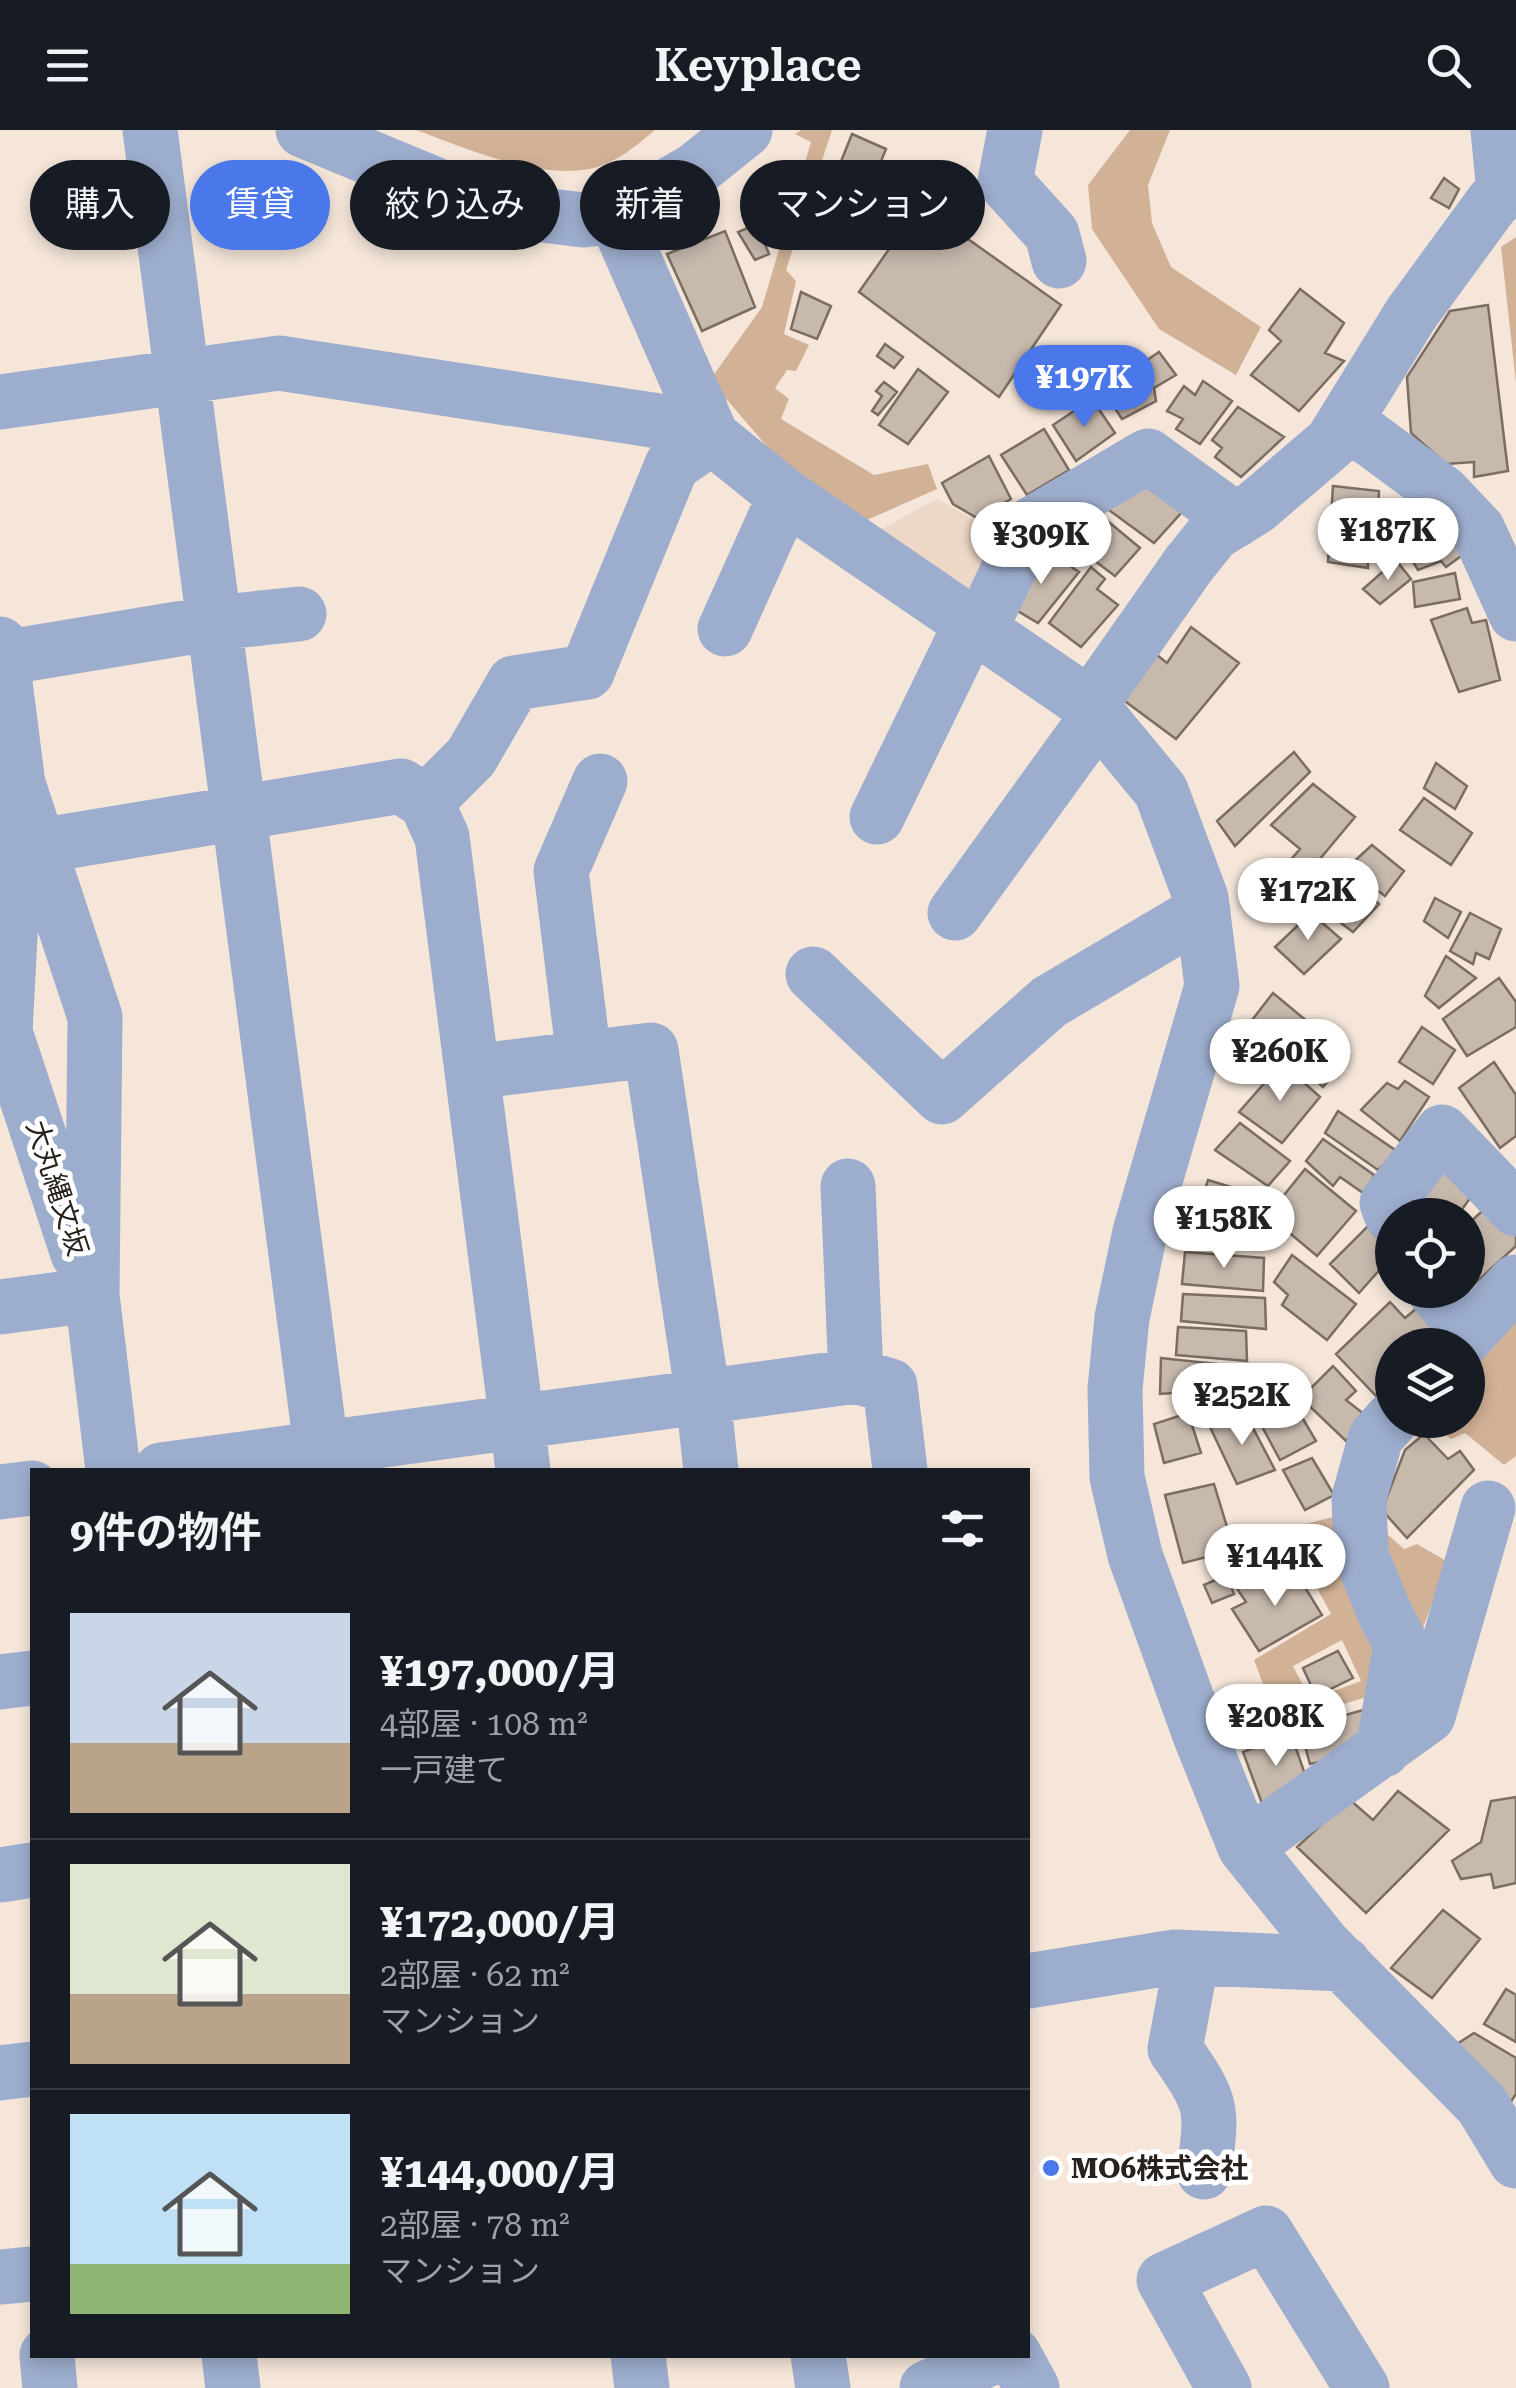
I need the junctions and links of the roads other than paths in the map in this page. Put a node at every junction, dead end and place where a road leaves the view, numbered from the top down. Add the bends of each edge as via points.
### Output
1 (150, 130) edge
2 (303, 130) edge
3 (745, 130) edge
4 (1016, 130) edge
5 (1498, 130) edge
6 (708, 160) edge
7 (1510, 187) edge
8 (580, 220) edge
9 (630, 250) edge
10 (1059, 261) dead end
11 (182, 374) junction
12 (0, 402) edge
13 (1346, 421) junction
14 (706, 422) junction
15 (784, 496) junction
16 (1236, 520) junction
17 (299, 614) dead end
18 (1516, 614) edge
19 (214, 622) junction
20 (976, 627) junction
21 (725, 630) dead end
22 (1, 651) edge
23 (1094, 710) junction
24 (10, 759) edge
25 (600, 782) dead end
26 (426, 802) junction
27 (238, 811) junction
28 (877, 818) dead end
29 (39, 846) junction
30 (1203, 911) junction
31 (955, 914) dead end
32 (813, 974) dead end
33 (584, 1058) junction
34 (472, 1072) junction
35 (15, 1112) edge
36 (848, 1186) dead end
37 (1392, 1198) edge
38 (1516, 1209) edge
39 (1516, 1282) edge
40 (92, 1295) junction
41 (0, 1307) edge
42 (1474, 1328) edge
43 (856, 1376) junction
44 (703, 1397) junction
45 (1376, 1438) edge
46 (520, 1446) edge
47 (323, 1459) edge
48 (112, 1468) edge
49 (190, 1468) edge
50 (711, 1468) edge
51 (900, 1468) edge
52 (30, 1488) edge
53 (0, 1492) edge
54 (1488, 1508) dead end
55 (30, 1678) edge
56 (0, 1682) edge
57 (1383, 1750) junction
58 (1246, 1847) junction
59 (30, 1870) edge
60 (0, 1875) edge
61 (1192, 1958) junction
62 (1344, 1964) junction
63 (1030, 1981) edge
64 (30, 2069) edge
65 (0, 2074) edge
66 (1516, 2161) edge
67 (1204, 2172) dead end
68 (30, 2274) edge
69 (0, 2278) edge
70 (47, 2358) edge
71 (229, 2358) edge
72 (638, 2358) edge
73 (818, 2358) edge
74 (990, 2358) edge
75 (1016, 2358) edge
76 (50, 2388) edge
77 (233, 2388) edge
78 (642, 2388) edge
79 (822, 2388) edge
80 (927, 2388) edge
81 (1032, 2388) edge
82 (1224, 2388) edge
83 (1362, 2388) edge

1 - 11 street
2 - 8 street via 494,209
3 - 6 street
4 - 10 street via 1005,182 1052,234
5 - 7 street
7 - 13 street via 1411,314
9 - 14 street
11 - 12 street
11 - 14 street via 279,363 665,422
11 - 19 street
13 - 16 street via 1332,442
13 - 18 street via 1442,492 1478,530
14 - 15 street
14 - 26 street via 672,465 587,672 514,683 471,757
15 - 20 street
15 - 21 street
16 - 20 street via 1148,456 1030,526
16 - 23 street via 1189,564
17 - 19 street
19 - 22 street
19 - 27 street
20 - 23 street
20 - 28 street
22 - 24 street, 大丸縄文坂
23 - 30 street via 1161,791
23 - 31 street
24 - 29 street, 大丸縄文坂
24 - 35 street, 大丸縄文坂 via 5,1032
25 - 33 street via 561,870
26 - 27 street via 401,786
26 - 34 street via 442,838
27 - 29 street
27 - 47 street
29 - 40 street, 大丸縄文坂 via 95,1017
30 - 32 street via 1049,1002 942,1097
30 - 58 street via 1212,986 1140,1232 1122,1318 1117,1477 1135,1554
33 - 34 street
33 - 44 street via 651,1050
34 - 46 street
35 - 40 street, 大丸縄文坂
36 - 43 street
37 - 38 street via 1442,1132
39 - 42 street
40 - 41 street
40 - 48 street, 大丸縄文坂
43 - 44 street
43 - 51 street via 890,1386
44 - 46 street
44 - 50 street
45 - 57 street via 1358,1498 1361,1554 1401,1644
46 - 47 street
47 - 49 street
52 - 53 street
54 - 57 street via 1428,1716
55 - 56 street
57 - 58 street
58 - 62 street
59 - 60 street
61 - 62 street
61 - 63 street
61 - 67 street via 1175,2049 1205,2092 1211,2122
62 - 66 street via 1482,2104
64 - 65 street
68 - 69 street
70 - 76 street
71 - 77 street
72 - 78 street
73 - 79 street
74 - 80 street
75 - 81 street
82 - 83 street via 1164,2280 1266,2233

